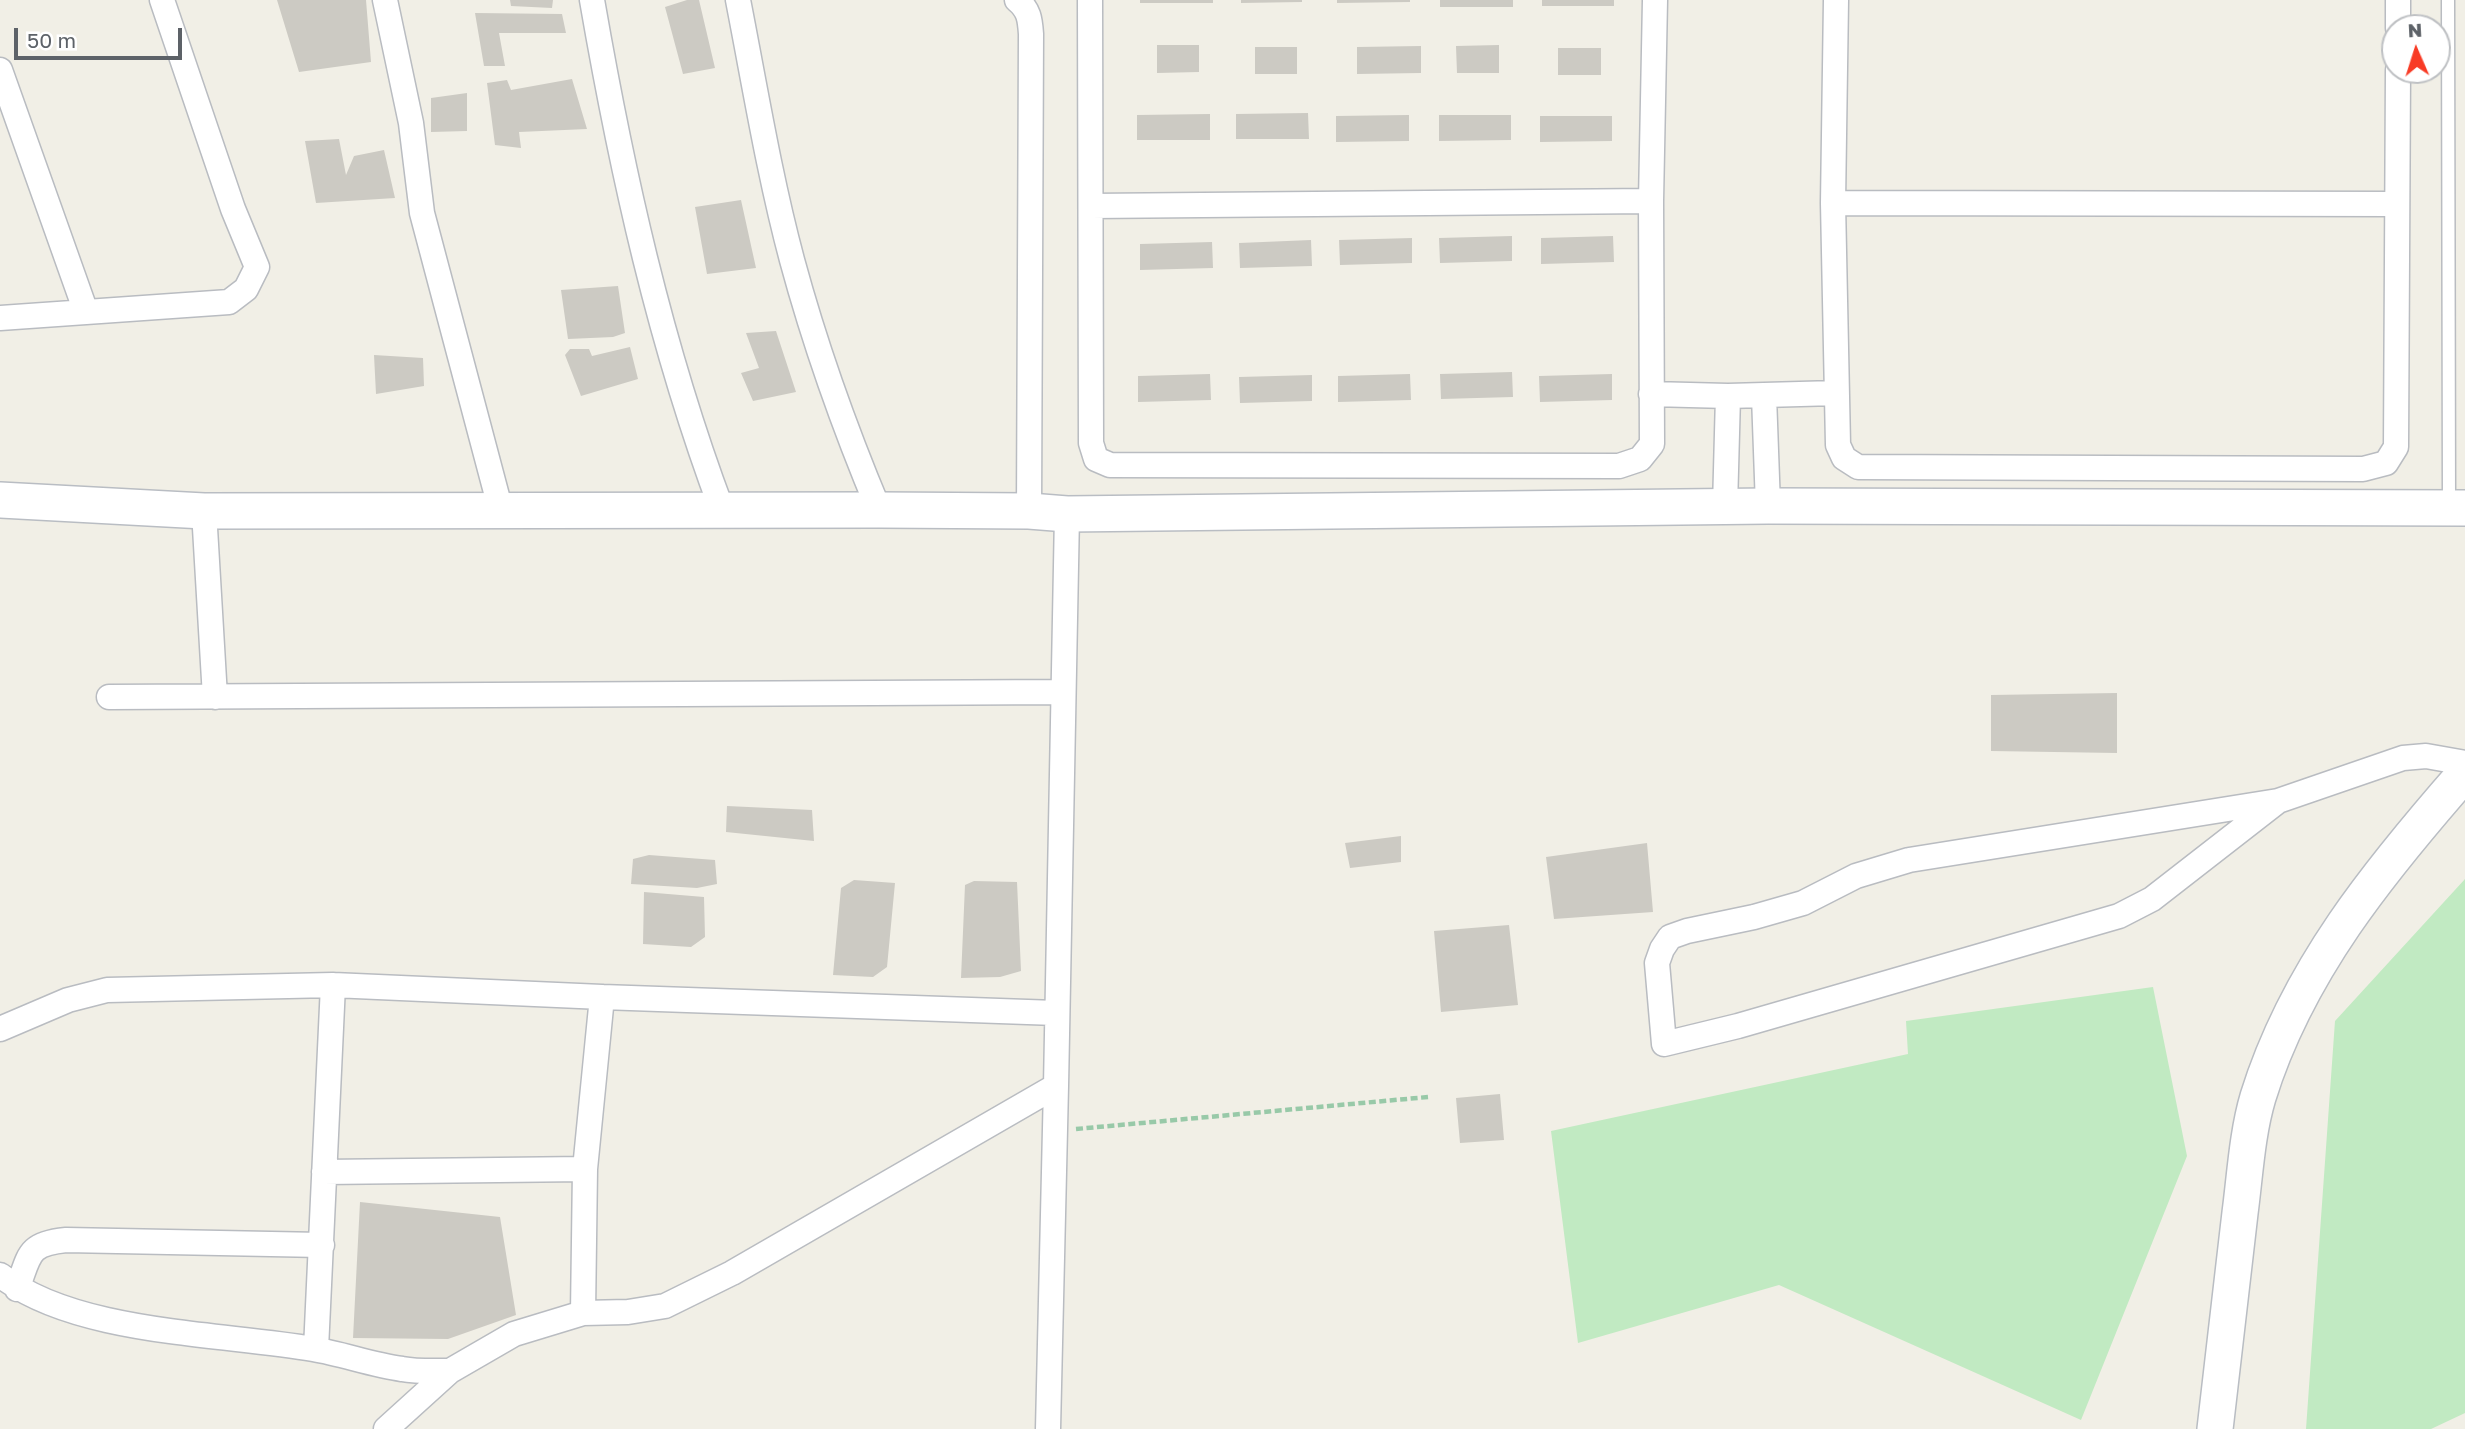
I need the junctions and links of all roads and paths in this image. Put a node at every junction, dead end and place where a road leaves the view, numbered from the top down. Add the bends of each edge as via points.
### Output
1 (162, 0) edge
2 (385, 0) edge
3 (592, 0) edge
4 (738, 0) edge
5 (1017, 0) edge
6 (1090, 0) edge
7 (1654, 0) edge
8 (1836, 0) edge
9 (2448, 0) edge
10 (0, 70) edge
11 (2398, 84) edge
12 (1651, 201) junction
13 (1833, 203) junction
14 (2398, 204) junction
15 (1091, 206) junction
16 (86, 312) junction
17 (0, 318) edge
18 (1836, 393) junction
19 (1651, 394) junction
20 (1728, 396) junction
21 (1764, 396) junction
22 (0, 500) edge
23 (1768, 506) junction
24 (1726, 507) junction
25 (2457, 508) edge
26 (722, 510) junction
27 (879, 510) junction
28 (204, 511) junction
29 (501, 511) junction
30 (1029, 511) junction
31 (1067, 514) junction
32 (1063, 692) junction
33 (109, 697) dead end
34 (215, 697) junction
35 (2465, 763) edge
36 (2465, 773) edge
37 (2278, 801) junction
38 (333, 985) junction
39 (602, 998) junction
40 (1056, 1013) junction
41 (0, 1029) edge
42 (1056, 1086) junction
43 (1428, 1097) dead end
44 (1054, 1130) junction
45 (585, 1169) junction
46 (324, 1172) junction
47 (322, 1245) junction
48 (9, 1282) edge
49 (583, 1313) junction
50 (316, 1349) junction
51 (450, 1371) junction
52 (386, 1429) edge
53 (1048, 1429) edge
54 (2215, 1429) edge

1 - 16 street via 257,267 246,289 229,302
2 - 29 street via 411,123 422,213
3 - 26 street via 647,270 675,372
4 - 27 street via 792,260 856,455
5 - 30 street via 1030,18 1031,34
6 - 15 street
7 - 12 street
8 - 13 street
9 - 25 lane
10 - 16 street
11 - 14 street
12 - 15 street
12 - 19 street
13 - 14 street
13 - 18 street
14 - 18 street via 2396,447 2386,463 2362,469 1858,467 1844,458 1838,445
15 - 19 street via 1091,443 1096,459 1110,465 1619,466 1640,458 1651,443
16 - 17 street
18 - 21 street
19 - 20 street
20 - 21 street
20 - 24 street
21 - 23 street
22 - 28 street
23 - 24 street
23 - 25 street
24 - 31 street
26 - 27 street
26 - 29 street
27 - 30 street
28 - 29 street
28 - 34 street
30 - 31 street
31 - 32 street
32 - 34 street
32 - 40 street
33 - 34 street
35 - 37 street via 2426,756 2403,758
36 - 54 street via 2391,860 2330,944 2295,1005 2268,1068 2248,1150
37 - 37 street via 1909,860 1856,876 1803,903 1671,937 1657,962 1664,1044 1738,1027 2119,916 2152,899
38 - 39 street
38 - 41 street via 107,990 68,1000
38 - 46 street
39 - 40 street
39 - 45 street
40 - 42 street
42 - 44 street
42 - 49 street via 732,1273 665,1306
43 - 44 path
44 - 53 street
45 - 46 street
45 - 49 street
46 - 47 street
47 - 48 street via 46,1242 32,1251
47 - 50 street
48 - 50 street via 78,1313 125,1324
49 - 51 street via 514,1334
50 - 51 street via 404,1370
51 - 52 street

